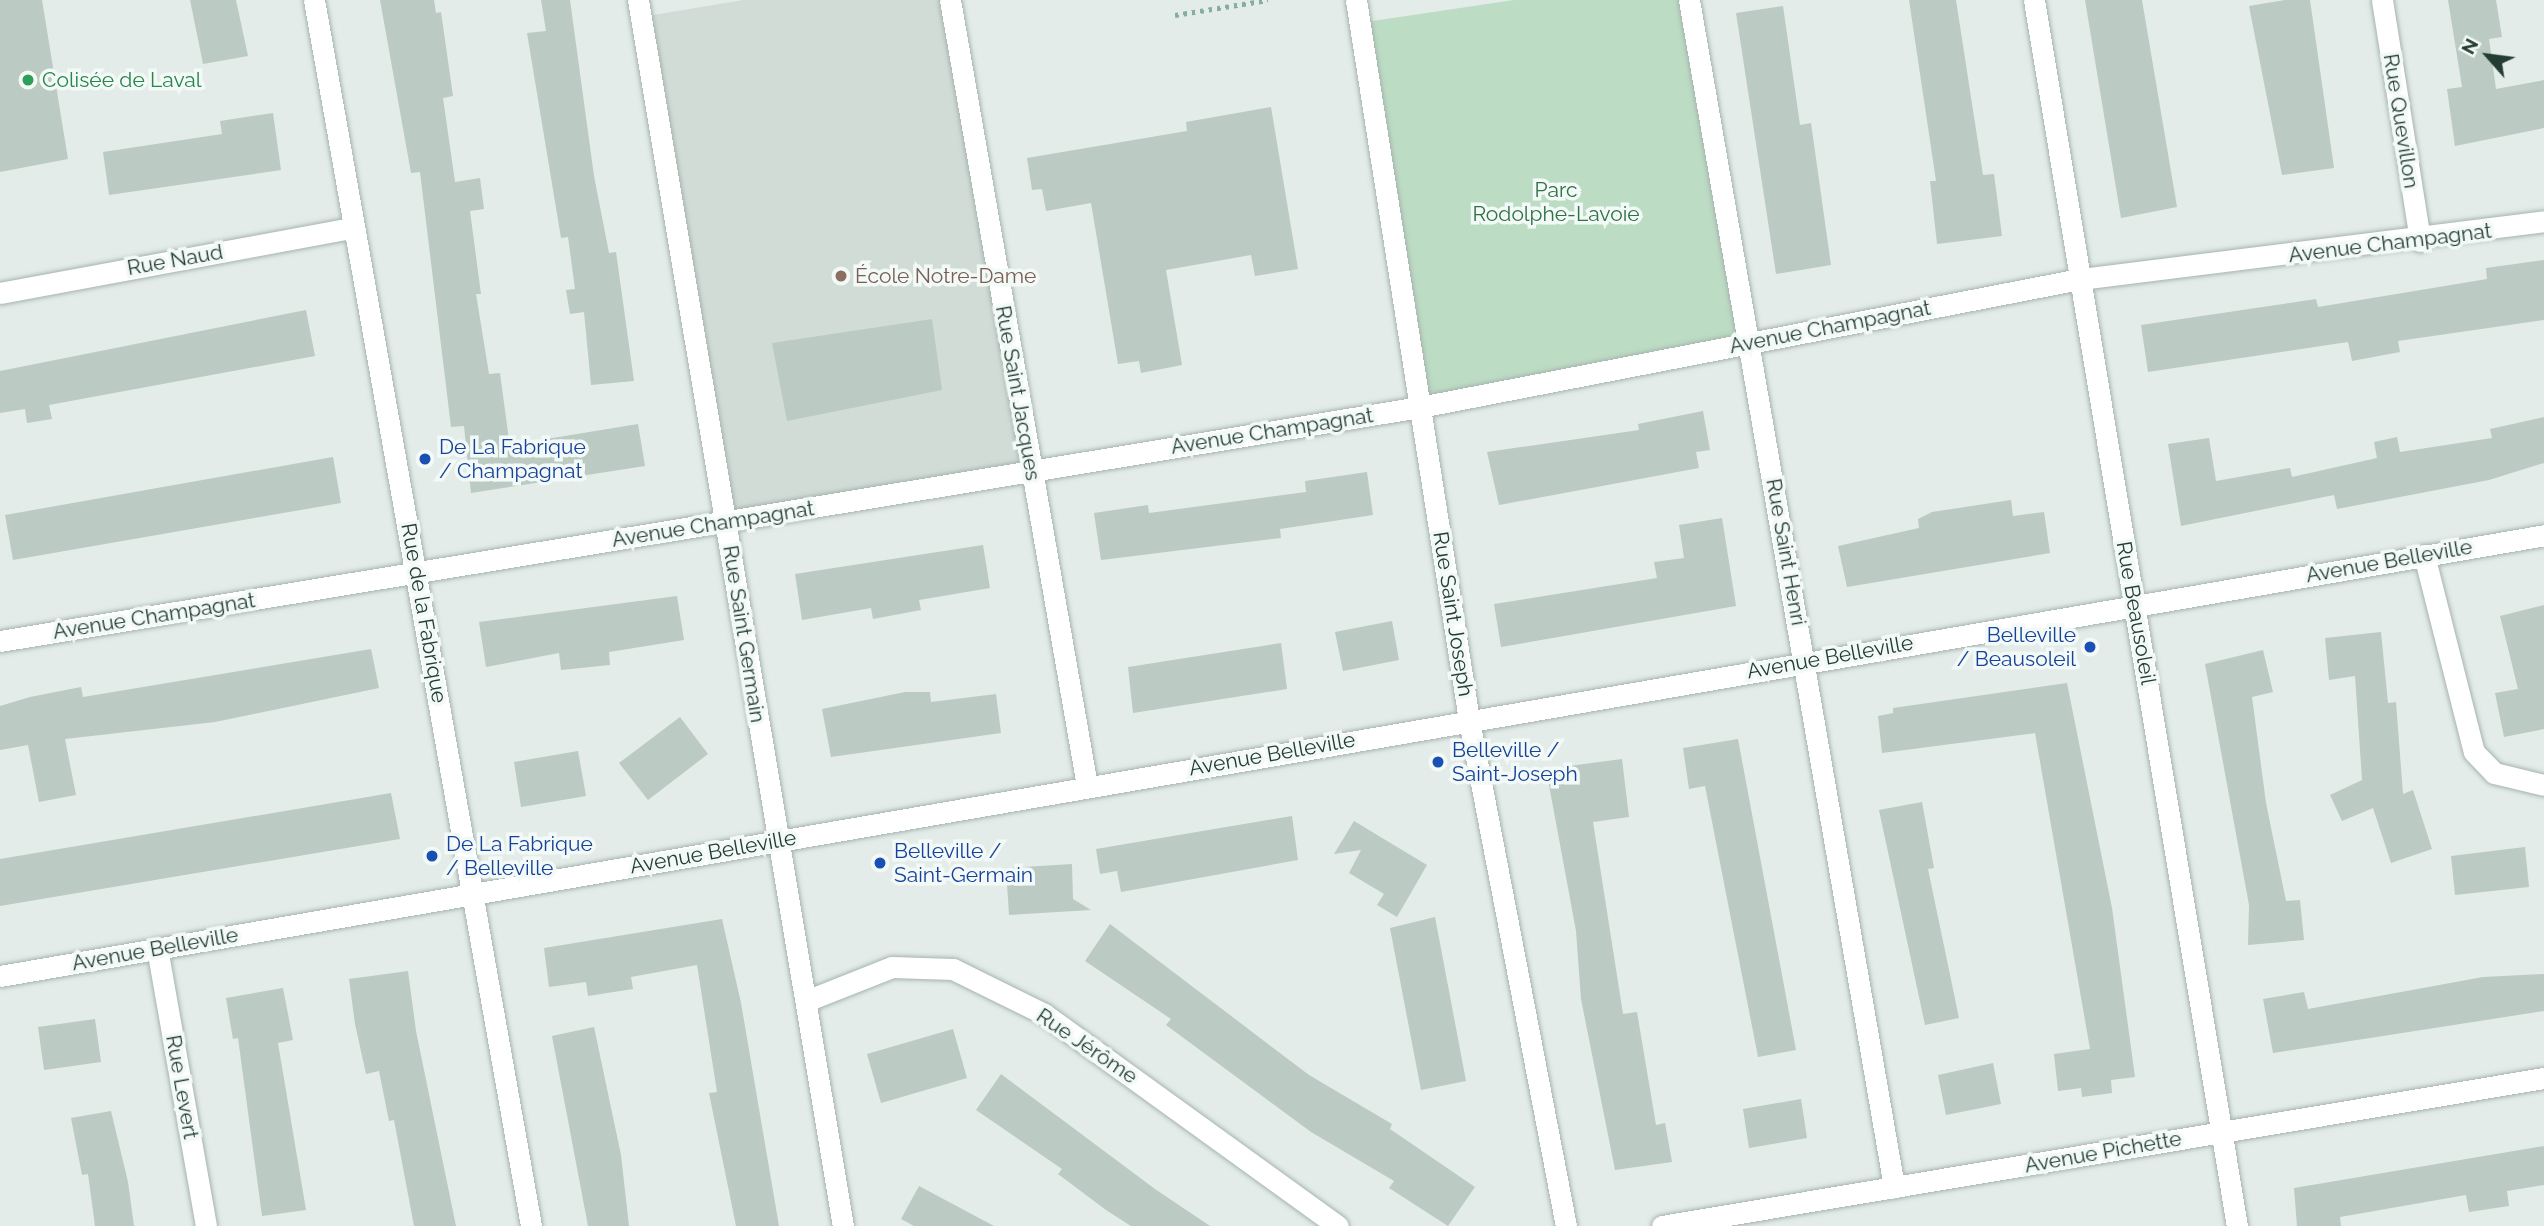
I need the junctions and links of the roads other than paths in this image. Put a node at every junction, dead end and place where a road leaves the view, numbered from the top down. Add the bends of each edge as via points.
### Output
1 (314, 0) edge
2 (638, 0) edge
3 (950, 0) edge
4 (1356, 0) edge
5 (1689, 0) edge
6 (2034, 0) edge
7 (2382, 0) edge
8 (2544, 221) edge
9 (350, 228) junction
10 (2420, 242) junction
11 (2080, 279) junction
12 (0, 293) edge
13 (1750, 342) junction
14 (1420, 407) junction
15 (1032, 471) junction
16 (725, 522) junction
17 (2544, 535) edge
18 (2424, 555) junction
19 (418, 572) junction
20 (2134, 604) junction
21 (0, 641) edge
22 (1804, 661) junction
23 (1469, 720) junction
24 (2544, 785) edge
25 (1087, 786) junction
26 (778, 840) junction
27 (474, 895) junction
28 (157, 948) junction
29 (0, 976) edge
30 (806, 1001) junction
31 (2544, 1077) edge
32 (2221, 1132) junction
33 (1894, 1187) junction
34 (206, 1226) edge
35 (531, 1226) edge
36 (844, 1226) edge
37 (1338, 1226) edge
38 (1566, 1226) edge
39 (1662, 1226) edge
40 (2237, 1226) edge

1 - 9 street, Rue de la Fabrique
2 - 16 street, Rue Saint Germain
3 - 15 street, Rue Saint Jacques
4 - 14 street, Rue Saint Joseph
5 - 13 street, Rue Saint Henri
6 - 11 street, Rue Beausoleil
7 - 10 street, Rue Quevillon
8 - 10 street, Avenue Champagnat
9 - 12 street, Rue Naud
9 - 19 street, Rue de la Fabrique
10 - 11 street, Avenue Champagnat
11 - 13 street, Avenue Champagnat
11 - 20 street, Rue Beausoleil
13 - 14 street, Avenue Champagnat
13 - 22 street, Rue Saint Henri
14 - 15 street, Avenue Champagnat
14 - 23 street, Rue Saint Joseph
15 - 16 street, Avenue Champagnat
15 - 25 street, Rue Saint Jacques
16 - 19 street, Avenue Champagnat
16 - 26 street, Rue Saint Germain
17 - 18 street, Avenue Belleville
18 - 20 street, Avenue Belleville
18 - 24 street via 2474,752 2494,773
19 - 21 street, Avenue Champagnat
19 - 27 street, Rue de la Fabrique
20 - 22 street, Avenue Belleville
20 - 32 street, Rue Beausoleil
22 - 23 street, Avenue Belleville
22 - 33 street, Rue Saint Henri
23 - 25 street, Avenue Belleville
23 - 38 street, Rue Saint Joseph
25 - 26 street, Avenue Belleville
26 - 27 street, Avenue Belleville
26 - 30 street, Rue Saint Germain
27 - 28 street, Avenue Belleville
27 - 35 street, Rue de la Fabrique
28 - 29 street, Avenue Belleville
28 - 34 street, Rue Levert
30 - 36 street, Rue Saint Germain
30 - 37 street, Rue Jérôme via 892,967 953,969 1044,1014
31 - 32 street, Avenue Pichette
32 - 33 street, Avenue Pichette
32 - 40 street, Rue Beausoleil
33 - 39 street, Avenue Pichette

